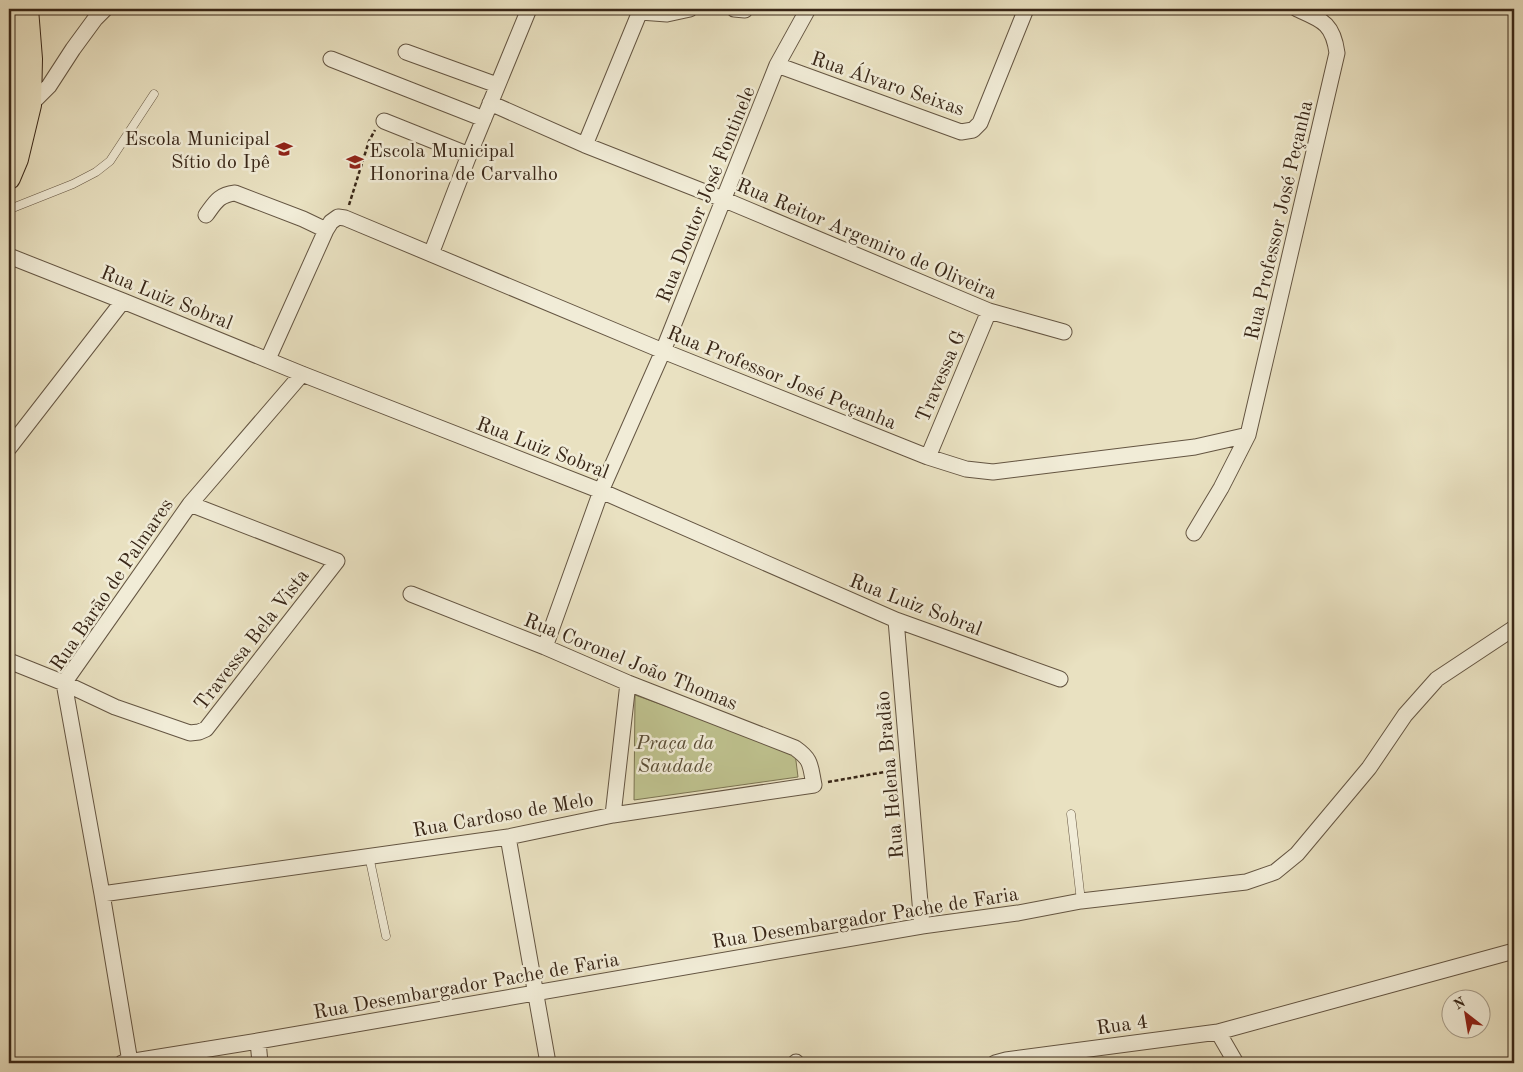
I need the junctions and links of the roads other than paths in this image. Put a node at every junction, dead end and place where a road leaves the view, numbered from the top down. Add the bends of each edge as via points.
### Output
1 (11, 9) edge
2 (27, 9) edge
3 (105, 9) edge
4 (529, 9) edge
5 (690, 9) edge
6 (808, 9) edge
7 (1026, 9) edge
8 (1297, 9) edge
9 (640, 10) edge
10 (406, 52) dead end
11 (331, 59) dead end
12 (778, 65) junction
13 (498, 85) junction
14 (154, 94) dead end
15 (490, 104) junction
16 (30, 105) junction
17 (484, 119) junction
18 (384, 121) road end
19 (9, 129) edge
20 (585, 145) junction
21 (469, 155) junction
22 (9, 178) edge
23 (725, 200) junction
24 (9, 208) edge
25 (206, 215) dead end
26 (326, 230) junction
27 (431, 254) junction
28 (9, 256) edge
29 (124, 301) junction
30 (989, 312) junction
31 (1064, 332) dead end
32 (663, 351) junction
33 (268, 359) junction
34 (302, 374) junction
35 (1248, 435) junction
36 (9, 448) edge
37 (928, 457) junction
38 (601, 491) junction
39 (190, 504) junction
40 (1194, 533) dead end
41 (411, 594) dead end
42 (896, 620) junction
43 (1514, 628) edge
44 (545, 647) junction
45 (9, 661) edge
46 (1060, 679) dead end
47 (64, 683) junction
48 (628, 683) junction
49 (814, 785) joint
50 (1071, 814) dead end
51 (613, 815) junction
52 (508, 837) junction
53 (369, 856) junction
54 (102, 894) junction
55 (1081, 901) junction
56 (922, 926) junction
57 (386, 936) dead end
58 (1514, 951) edge
59 (536, 993) junction
60 (1218, 1032) junction
61 (258, 1041) junction
62 (126, 1063) edge
63 (260, 1063) edge
64 (548, 1063) edge
65 (996, 1063) edge
66 (1236, 1063) edge

1 - 19 main road via 18,70
2 - 16 main road
3 - 16 street via 49,86
4 - 13 street
5 - 9 street via 668,14
6 - 12 street, Rua Doutor José Fontinele
7 - 12 street, Rua Álvaro Seixas via 980,123 972,130 961,132
8 - 35 street, Rua Professor José Peçanha via 1320,19 1332,31 1337,53
9 - 20 street
10 - 13 street
11 - 17 street
12 - 23 street, Rua Doutor José Fontinele
13 - 15 street
14 - 24 lane via 103,167 73,184
15 - 17 street
15 - 20 street, Rua Reitor Argemiro de Oliveira
16 - 22 main road
17 - 21 street
18 - 21 street
20 - 23 street, Rua Reitor Argemiro de Oliveira
21 - 27 street
23 - 30 street, Rua Reitor Argemiro de Oliveira
23 - 32 street, Rua Doutor José Fontinele
25 - 26 street via 218,199 235,193
26 - 27 street, Rua Professor José Peçanha via 338,217 345,218
26 - 33 street
27 - 32 street, Rua Professor José Peçanha
28 - 29 street, Rua Luiz Sobral
29 - 33 street, Rua Luiz Sobral
29 - 36 street
30 - 31 street, Rua Reitor Argemiro de Oliveira
30 - 37 street, Travessa G
32 - 37 street, Rua Professor José Peçanha
32 - 38 street, Rua Doutor José Fontinele
33 - 34 street, Rua Luiz Sobral
34 - 38 street, Rua Luiz Sobral
34 - 39 street, Rua Barão de Palmares
35 - 37 street, Rua Professor José Peçanha via 1195,447 993,472 966,469
35 - 40 street, Rua Professor José Peçanha
38 - 42 street, Rua Luiz Sobral
38 - 44 street, Rua Doutor José Fontinele
39 - 47 street, Rua Barão de Palmares
39 - 47 street, Travessa Bela Vista via 338,561 206,729 190,733 115,707
41 - 44 street, Rua Coronel João Thomas
42 - 46 street, Rua Luiz Sobral
42 - 56 street, Rua Helena Bradão
43 - 55 street, Rua Desembargador Pache de Faria via 1437,679 1297,854 1275,872 1246,882
44 - 48 street, Rua Coronel João Thomas
45 - 47 street
47 - 54 street, Rua Barão de Palmares
48 - 49 street, Rua Coronel João Thomas via 795,748 810,762
48 - 51 street
49 - 51 street, Rua Cardoso de Melo
50 - 55 lane
51 - 52 street, Rua Cardoso de Melo
52 - 53 street, Rua Cardoso de Melo
52 - 59 street
53 - 54 street, Rua Cardoso de Melo
53 - 57 lane
54 - 62 street, Rua Barão de Palmares
55 - 56 street, Rua Desembargador Pache de Faria
56 - 59 street, Rua Desembargador Pache de Faria
58 - 60 street, Rua 4
59 - 61 street, Rua Desembargador Pache de Faria
59 - 64 street
60 - 65 street, Rua 4
60 - 66 street
61 - 62 street, Rua Desembargador Pache de Faria
61 - 63 street

